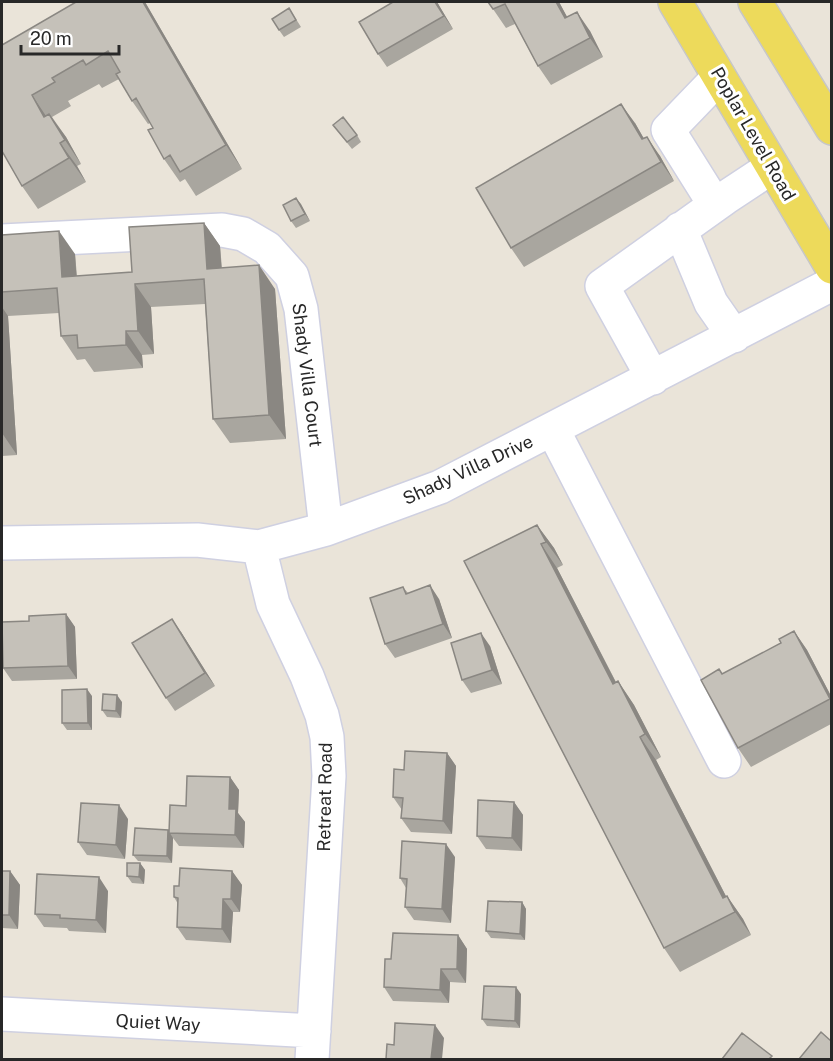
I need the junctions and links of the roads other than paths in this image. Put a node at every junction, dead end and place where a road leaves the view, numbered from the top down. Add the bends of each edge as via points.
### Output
1 (675, 2) edge
2 (755, 2) edge
3 (719, 76) junction
4 (831, 128) edge
5 (772, 167) junction
6 (715, 205) junction
7 (680, 229) junction
8 (2, 241) edge
9 (831, 267) edge
10 (831, 284) edge
11 (734, 336) junction
12 (653, 378) junction
13 (552, 430) junction
14 (326, 529) junction
15 (2, 543) edge
16 (259, 547) junction
17 (724, 761) dead end
18 (2, 1014) edge
19 (313, 1045) edge

1 - 3 main road, Poplar Level Road
2 - 4 main road
3 - 5 main road, Poplar Level Road
3 - 6 street via 668,130
5 - 6 street
5 - 9 main road, Poplar Level Road
6 - 7 street
7 - 11 street via 711,303
7 - 12 street via 602,286
8 - 14 street, Shady Villa Court via 222,230 243,234 267,248 292,276 301,309
10 - 11 street, Shady Villa Drive
11 - 12 street, Shady Villa Drive
12 - 13 street, Shady Villa Drive
13 - 14 street, Shady Villa Drive via 440,487
13 - 17 street
14 - 16 street, Shady Villa Drive
15 - 16 street, Shady Villa Drive via 197,540
16 - 19 street, Retreat Road via 273,604 307,676 327,737 329,776
18 - 19 street, Quiet Way

